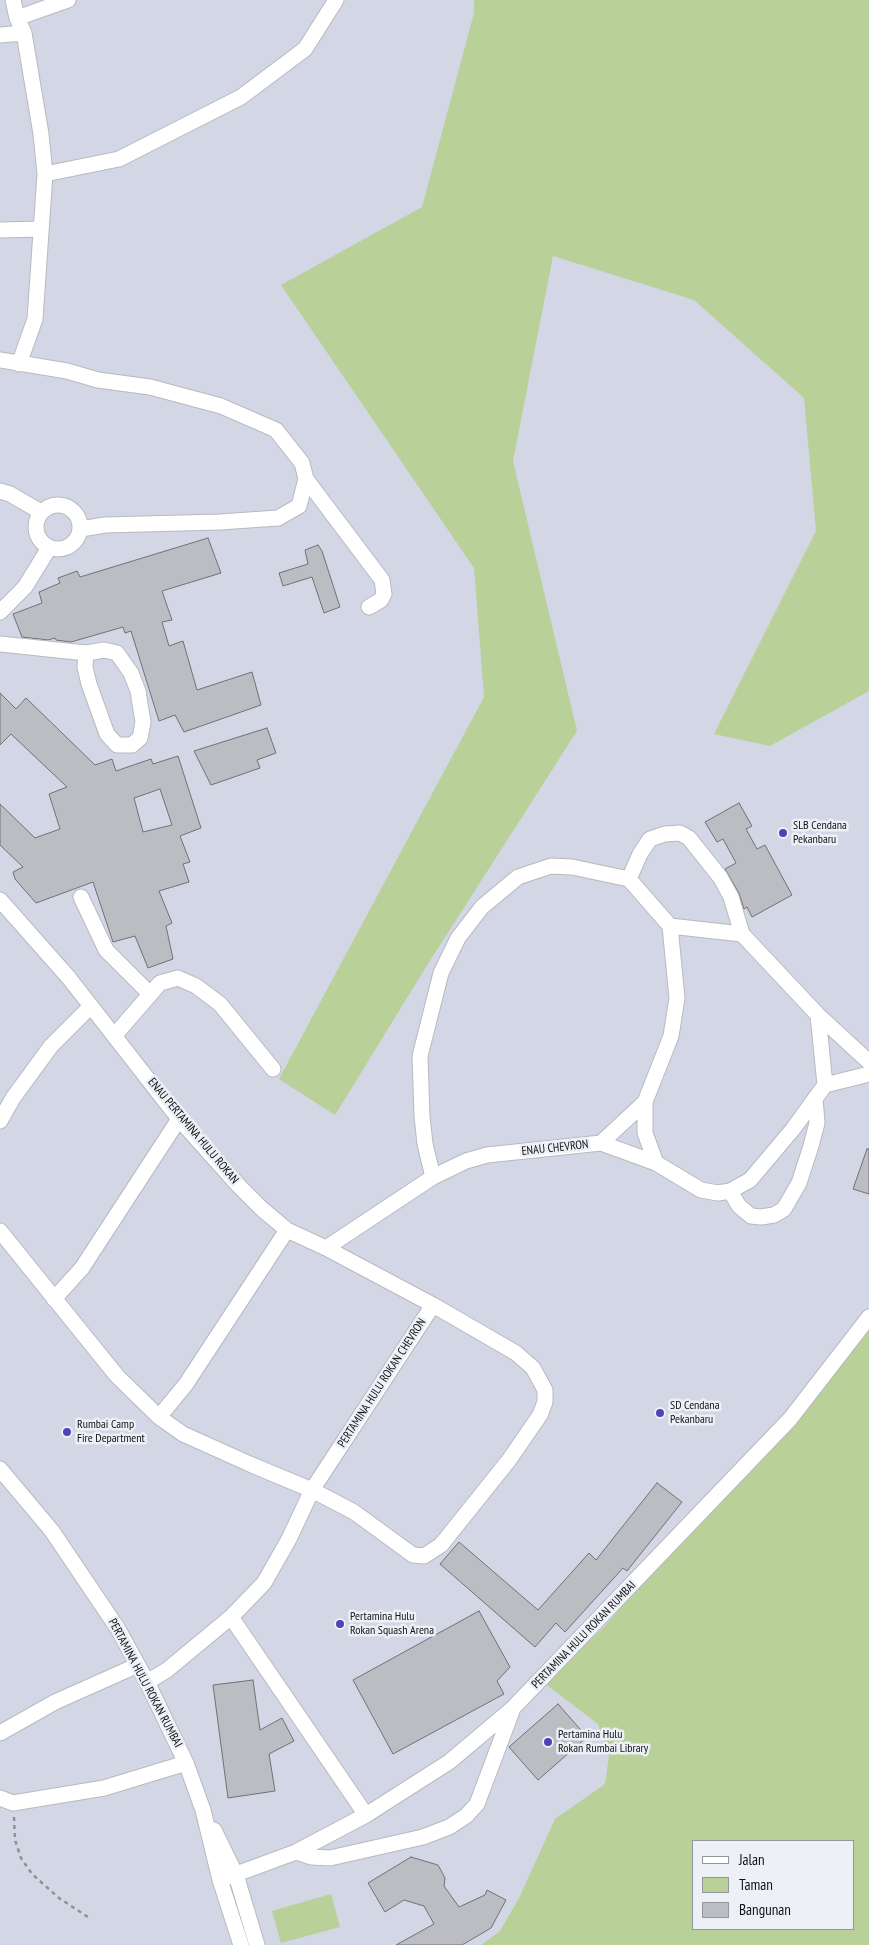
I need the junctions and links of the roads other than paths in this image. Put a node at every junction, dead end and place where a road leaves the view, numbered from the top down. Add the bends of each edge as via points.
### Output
1 (13, 0) edge
2 (68, 0) edge
3 (336, 0) edge
4 (17, 18) junction
5 (24, 32) junction
6 (0, 36) edge
7 (45, 174) junction
8 (41, 229) junction
9 (0, 230) edge
10 (0, 360) edge
11 (19, 364) junction
12 (306, 479) junction
13 (0, 490) edge
14 (41, 512) junction
15 (81, 529) junction
16 (49, 548) junction
17 (369, 607) dead end
18 (0, 612) edge
19 (0, 644) edge
20 (86, 653) junction
21 (629, 879) junction
22 (81, 897) dead end
23 (0, 900) edge
24 (670, 926) junction
25 (742, 934) junction
26 (150, 994) junction
27 (91, 1006) junction
28 (818, 1015) junction
29 (114, 1036) junction
30 (869, 1062) edge
31 (274, 1069) dead end
32 (869, 1074) edge
33 (825, 1085) junction
34 (815, 1098) junction
35 (645, 1102) junction
36 (179, 1119) junction
37 (0, 1121) edge
38 (601, 1143) junction
39 (656, 1163) junction
40 (433, 1177) junction
41 (730, 1191) junction
42 (287, 1230) junction
43 (0, 1231) edge
44 (326, 1248) junction
45 (54, 1299) junction
46 (433, 1305) junction
47 (869, 1317) edge
48 (159, 1418) junction
49 (0, 1469) edge
50 (312, 1490) junction
51 (231, 1617) junction
52 (138, 1665) junction
53 (147, 1682) junction
54 (512, 1709) junction
55 (0, 1733) edge
56 (186, 1763) junction
57 (6, 1801) edge
58 (203, 1810) junction
59 (366, 1816) junction
60 (296, 1852) junction
61 (236, 1874) junction
62 (220, 1880) junction
63 (241, 1945) edge
64 (256, 1945) edge

1 - 4 street
2 - 4 street
3 - 7 street via 305,49 241,96 119,159
4 - 5 street
5 - 6 street
5 - 7 street
7 - 8 street
8 - 9 street
8 - 11 street via 35,319
10 - 11 street
11 - 12 street via 150,387 221,406 276,430 302,464
12 - 15 street via 299,506 278,518 105,525
12 - 17 street via 382,580 384,594 381,600
13 - 14 street
14 - 15 street via 51,506 62,505 79,518
14 - 16 street via 36,525 38,539
15 - 16 street via 75,542 63,550
16 - 18 street via 25,587
19 - 20 street
20 - 20 street via 104,650 117,653 130,673 138,691 143,722 140,738 132,745 117,745 107,734 89,684
21 - 24 street
21 - 25 street via 650,839 680,833 689,838 720,877 731,897
21 - 40 street via 572,867 550,866 518,877 482,907 458,938 441,973 420,1056 424,1135
22 - 26 street via 106,950
23 - 27 street, ENAU PERTAMINA HULU ROKAN
24 - 25 street
24 - 35 street via 677,998 671,1036
25 - 28 street
26 - 29 street
26 - 31 street via 160,983 178,978 196,986 220,1004
27 - 29 street, ENAU PERTAMINA HULU ROKAN
27 - 37 street via 51,1046
28 - 30 street
28 - 33 street
29 - 36 street, ENAU PERTAMINA HULU ROKAN
32 - 33 street
33 - 34 street
34 - 41 street via 750,1180
34 - 41 street via 817,1123 811,1146 799,1183 784,1209 774,1215 751,1216 739,1206
35 - 38 street
35 - 39 street via 645,1133
36 - 42 street, ENAU PERTAMINA HULU ROKAN via 239,1186
36 - 45 street via 91,1254
38 - 39 street, ENAU CHEVRON
38 - 40 street, ENAU CHEVRON via 487,1155
39 - 41 street, ENAU CHEVRON via 701,1190
40 - 44 street, ENAU CHEVRON
42 - 44 street, ENAU PERTAMINA HULU ROKAN
42 - 48 street via 186,1384
43 - 45 street, PERTAMINA HULU ROKAN CHEVRON
44 - 46 street, ENAU PERTAMINA HULU ROKAN
45 - 48 street, PERTAMINA HULU ROKAN CHEVRON via 117,1376
46 - 50 street, PERTAMINA HULU ROKAN CHEVRON
46 - 50 street, PERTAMINA HULU ROKAN CHEVRON via 516,1352 533,1368 545,1390 540,1415 449,1536 424,1556 413,1555 354,1512
47 - 54 street, PERTAMINA HULU ROKAN RUMBAI via 790,1419
48 - 50 street, PERTAMINA HULU ROKAN CHEVRON via 183,1434
49 - 52 street, PERTAMINA HULU ROKAN RUMBAI via 52,1531 118,1629
50 - 51 street, PERTAMINA HULU ROKAN CHEVRON via 264,1582
51 - 53 street, PERTAMINA HULU ROKAN CHEVRON via 167,1670
51 - 59 street
52 - 53 street, PERTAMINA HULU ROKAN RUMBAI
52 - 55 street via 55,1702
53 - 56 street, PERTAMINA HULU ROKAN RUMBAI
54 - 59 street, PERTAMINA HULU ROKAN RUMBAI via 448,1762
54 - 60 street via 477,1804 466,1816 423,1837 330,1858
56 - 57 street via 104,1788
56 - 58 street, PERTAMINA HULU ROKAN RUMBAI
58 - 61 street
58 - 62 street
59 - 60 street, PERTAMINA HULU ROKAN RUMBAI
60 - 61 street, PERTAMINA HULU ROKAN RUMBAI
61 - 62 street, PERTAMINA HULU ROKAN RUMBAI
61 - 64 street
62 - 63 street

